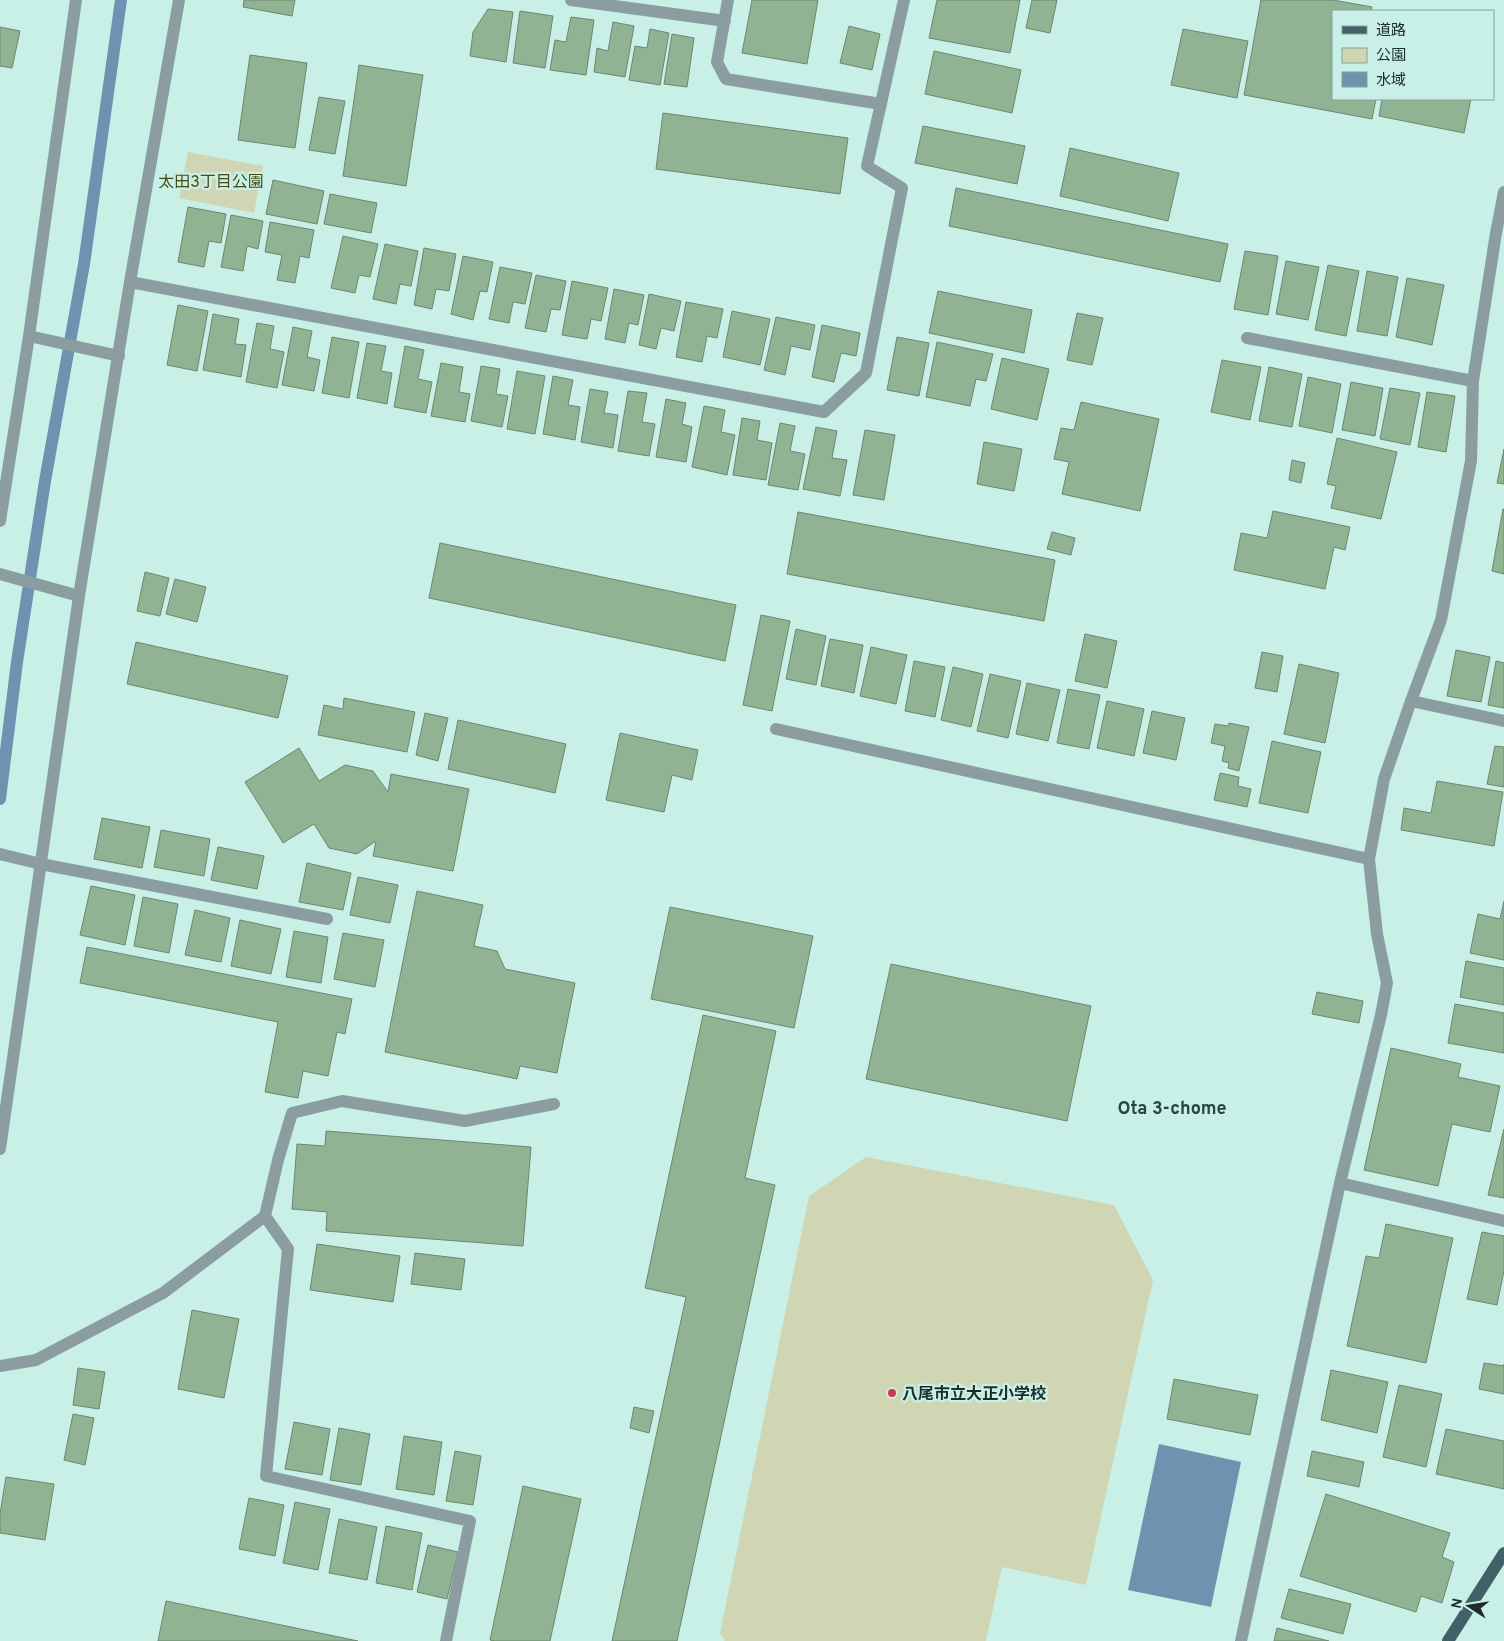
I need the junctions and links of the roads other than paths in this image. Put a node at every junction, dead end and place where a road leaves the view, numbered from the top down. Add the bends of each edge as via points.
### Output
1 (76, 0) edge
2 (179, 0) edge
3 (571, 0) edge
4 (728, 0) edge
5 (904, 0) edge
6 (725, 21) junction
7 (881, 104) junction
8 (1504, 192) edge
9 (1500, 234) edge
10 (130, 282) junction
11 (29, 336) junction
12 (1247, 338) dead end
13 (119, 356) junction
14 (1473, 381) junction
15 (0, 521) edge
16 (0, 574) edge
17 (79, 596) junction
18 (1410, 701) junction
19 (1504, 721) edge
20 (776, 729) dead end
21 (3, 855) edge
22 (1370, 859) junction
23 (41, 864) junction
24 (327, 920) dead end
25 (554, 1104) dead end
26 (3, 1107) edge
27 (0, 1149) edge
28 (1340, 1184) junction
29 (265, 1216) junction
30 (1504, 1221) edge
31 (0, 1366) edge
32 (1504, 1553) edge
33 (446, 1641) edge
34 (1241, 1641) edge
35 (1448, 1641) edge

1 - 11 street
2 - 10 street
3 - 6 street
4 - 6 street
5 - 7 street
6 - 7 street via 717,62 726,79
7 - 10 street via 867,166 902,188 866,373 824,412
8 - 9 street
9 - 14 street
10 - 13 street
11 - 13 street
11 - 15 street
12 - 14 street
13 - 17 street
14 - 18 street via 1470,461 1441,620
16 - 17 street
17 - 23 street
18 - 19 street
18 - 22 street via 1384,779
20 - 22 street
21 - 23 street
22 - 28 street via 1377,934 1387,983
23 - 24 street
23 - 26 street
25 - 29 street via 465,1120 342,1100 292,1112
26 - 27 street
28 - 30 street
28 - 34 street
29 - 31 street via 163,1293 36,1360
29 - 33 street via 288,1249 266,1476 470,1522
32 - 35 main road

